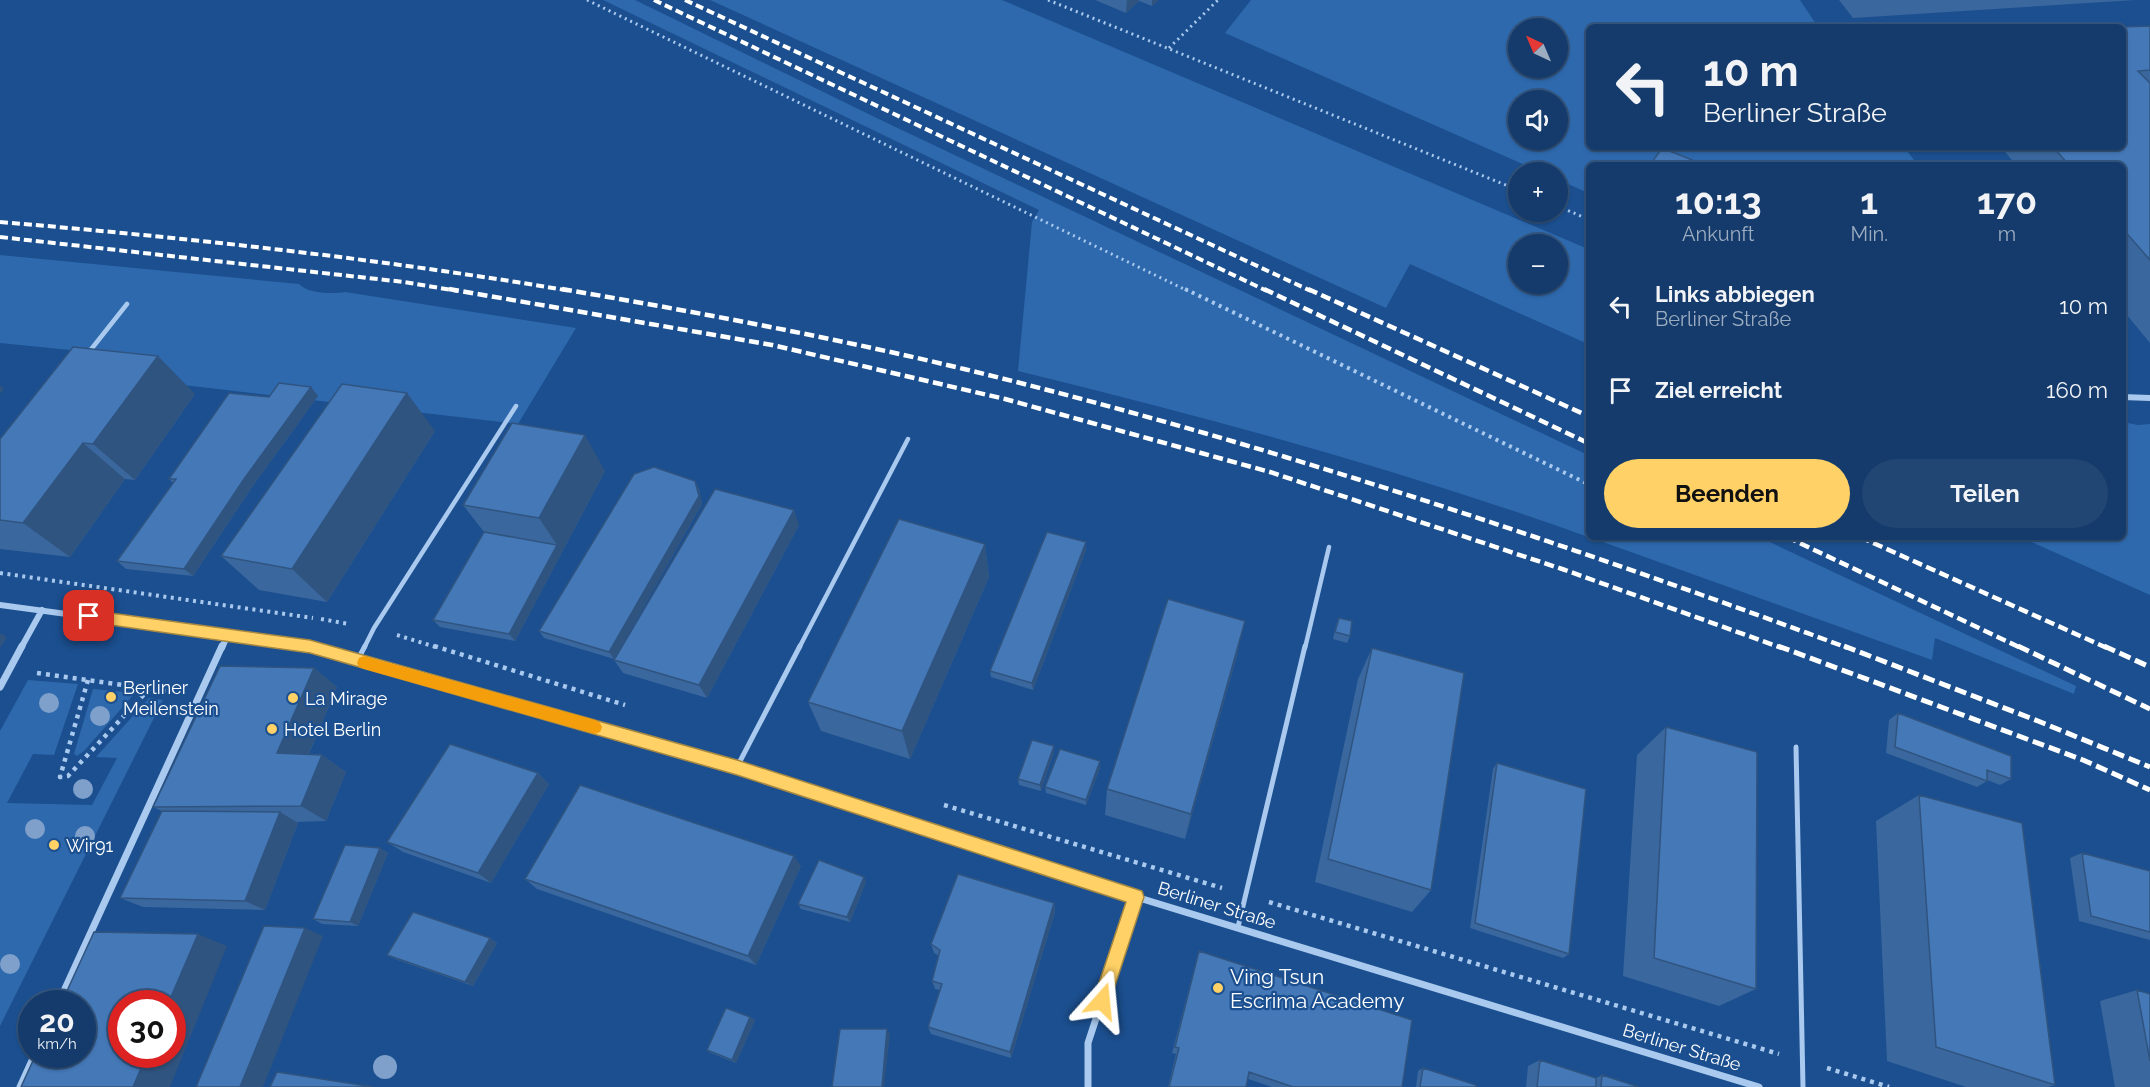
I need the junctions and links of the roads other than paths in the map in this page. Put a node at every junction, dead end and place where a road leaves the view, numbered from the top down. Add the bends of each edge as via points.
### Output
1 (127, 304) dead end
2 (85, 357) edge
3 (2126, 397) edge
4 (2150, 398) edge
5 (516, 406) dead end
6 (908, 439) dead end
7 (1329, 547) dead end
8 (0, 605) edge
9 (42, 610) junction
10 (228, 634) junction
11 (357, 661) junction
12 (0, 687) edge
13 (1796, 747) dead end
14 (737, 768) junction
15 (1136, 897) junction
16 (1238, 927) junction
17 (64, 990) edge
18 (29, 1068) edge
19 (20, 1087) edge
20 (1088, 1087) edge
21 (1759, 1087) edge
22 (1803, 1087) edge

1 - 2 lane
3 - 4 street
5 - 11 lane via 374,628
6 - 14 lane
7 - 16 lane
8 - 9 street, Berliner Straße
9 - 10 street, Berliner Straße
9 - 12 street
10 - 11 street, Berliner Straße via 310,646
10 - 17 street
11 - 14 street, Berliner Straße
13 - 22 lane
14 - 15 street, Berliner Straße
15 - 16 street, Berliner Straße
15 - 20 street via 1088,1043
16 - 21 street, Berliner Straße
18 - 19 street

